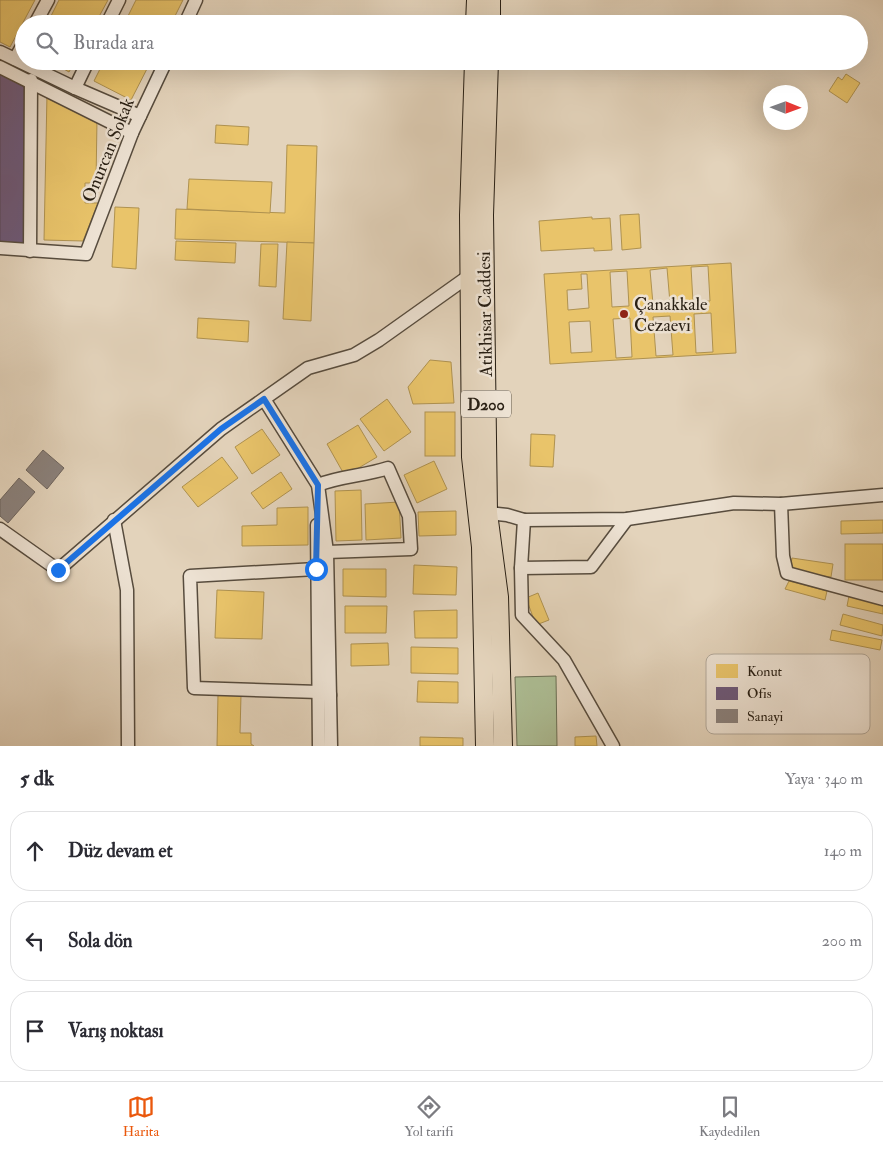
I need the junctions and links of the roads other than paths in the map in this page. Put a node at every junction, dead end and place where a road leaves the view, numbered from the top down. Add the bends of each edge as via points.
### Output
1 (48, 0) edge
2 (119, 0) edge
3 (196, 0) edge
4 (476, 0) edge
5 (492, 0) edge
6 (40, 15) edge
7 (112, 15) edge
8 (189, 15) edge
9 (475, 15) edge
10 (491, 15) edge
11 (0, 52) edge
12 (15, 59) edge
13 (0, 67) edge
14 (38, 70) edge
15 (84, 70) edge
16 (162, 70) edge
17 (474, 70) edge
18 (489, 70) edge
19 (31, 80) junction
20 (75, 88) junction
21 (140, 116) junction
22 (132, 133) junction
23 (0, 248) edge
24 (30, 251) junction
25 (469, 276) junction
26 (264, 399) junction
27 (478, 400) junction
28 (318, 485) junction
29 (883, 495) edge
30 (781, 504) junction
31 (488, 513) junction
32 (627, 519) junction
33 (114, 520) junction
34 (524, 520) junction
35 (0, 529) edge
36 (327, 552) junction
37 (521, 568) junction
38 (316, 569) junction
39 (883, 599) edge
40 (324, 694) junction
41 (128, 746) edge
42 (319, 746) edge
43 (331, 746) edge
44 (484, 746) edge
45 (503, 746) edge
46 (613, 746) edge

1 - 6 street
2 - 7 street
3 - 8 street
4 - 9 highway
5 - 10 highway
11 - 12 street
13 - 19 street
14 - 20 street
15 - 20 street
16 - 21 street, Onurcan Sokak
17 - 25 highway, Atikhisar Caddesi / D200
18 - 27 highway, Atikhisar Caddesi / D200
19 - 22 street
19 - 24 street
20 - 21 street
21 - 22 street, Onurcan Sokak
22 - 24 street, Onurcan Sokak via 86,254
23 - 24 street
25 - 26 street via 354,355 308,368
25 - 27 highway, Atikhisar Caddesi / D200
26 - 28 street
26 - 33 street via 221,429
27 - 31 highway, Atikhisar Caddesi / D200
27 - 44 highway, Atikhisar Caddesi / D200 via 471,457 482,565
28 - 36 street
28 - 36 street via 336,478 350,478 388,468 409,516 411,549
28 - 38 street
29 - 30 street
30 - 32 street via 734,503
30 - 39 street via 783,556 787,573
31 - 34 street
31 - 45 highway, Atikhisar Caddesi / D200 via 499,597
32 - 34 street
32 - 37 street via 590,567
33 - 35 street via 58,570
33 - 41 street via 127,590
34 - 37 street
36 - 38 street
36 - 40 street
37 - 46 street via 522,615 564,660
38 - 40 street
38 - 40 street via 190,576 194,688
40 - 42 street
40 - 43 street

